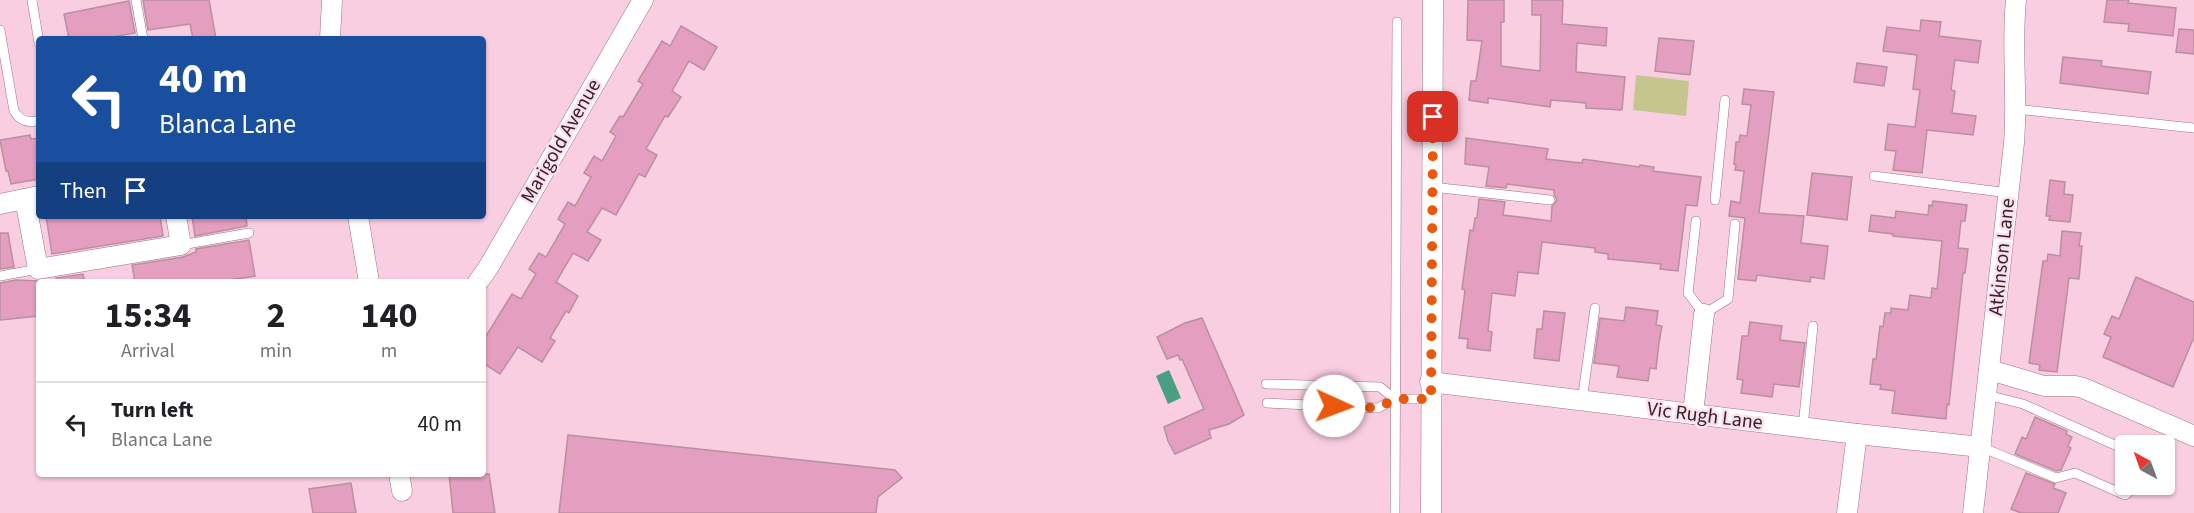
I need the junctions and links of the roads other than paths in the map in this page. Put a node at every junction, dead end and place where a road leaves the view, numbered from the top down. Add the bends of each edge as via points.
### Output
1 (32, 0) edge
2 (136, 0) edge
3 (332, 0) edge
4 (643, 0) edge
5 (1433, 0) edge
6 (2016, 0) edge
7 (1396, 22) dead end
8 (0, 30) edge
9 (38, 36) edge
10 (142, 36) edge
11 (330, 36) edge
12 (1725, 100) dead end
13 (2016, 109) junction
14 (36, 120) edge
15 (2194, 128) edge
16 (1874, 176) dead end
17 (1432, 187) junction
18 (2009, 193) junction
19 (32, 198) edge
20 (1550, 200) dead end
21 (1715, 200) dead end
22 (0, 204) edge
23 (177, 219) edge
24 (358, 219) edge
25 (1696, 221) dead end
26 (1735, 224) dead end
27 (249, 233) dead end
28 (181, 245) junction
29 (38, 270) junction
30 (0, 276) edge
31 (368, 279) edge
32 (480, 279) edge
33 (1595, 308) dead end
34 (1704, 314) junction
35 (1813, 326) dead end
36 (1990, 370) junction
37 (1266, 384) dead end
38 (1431, 391) junction
39 (1987, 395) junction
40 (1395, 399) junction
41 (1582, 401) junction
42 (1267, 404) dead end
43 (1693, 414) junction
44 (1803, 427) junction
45 (1857, 434) junction
46 (2194, 436) edge
47 (2115, 445) edge
48 (1980, 447) junction
49 (2115, 491) edge
50 (1395, 513) edge
51 (1431, 513) edge
52 (1847, 513) edge
53 (1973, 513) edge

1 - 9 lane
2 - 10 lane
3 - 11 street
4 - 32 street, Marigold Avenue
5 - 17 street
6 - 13 street, Atkinson Lane
7 - 40 lane
8 - 14 lane via 14,111 21,120
12 - 21 lane
13 - 15 lane
13 - 18 street, Atkinson Lane
16 - 18 lane
17 - 20 lane
17 - 38 street
18 - 36 street, Atkinson Lane
19 - 22 street
19 - 29 street
23 - 28 street
24 - 31 street
25 - 34 lane via 1688,293
26 - 34 lane via 1728,299
27 - 28 lane
28 - 29 street
29 - 30 lane
33 - 41 lane
34 - 43 street
35 - 44 lane
36 - 39 street, Atkinson Lane
36 - 46 street via 2044,386 2083,388
37 - 40 lane via 1380,387
38 - 40 lane
38 - 41 street, Vic Rugh Lane
38 - 51 street
39 - 47 lane via 2023,404
39 - 48 street, Atkinson Lane
40 - 42 lane via 1378,408
40 - 50 lane
41 - 43 street, Vic Rugh Lane
43 - 44 street, Vic Rugh Lane
44 - 45 street, Vic Rugh Lane
45 - 48 street, Vic Rugh Lane
45 - 52 street
48 - 49 lane via 2056,478 2075,473
48 - 53 street, Atkinson Lane

